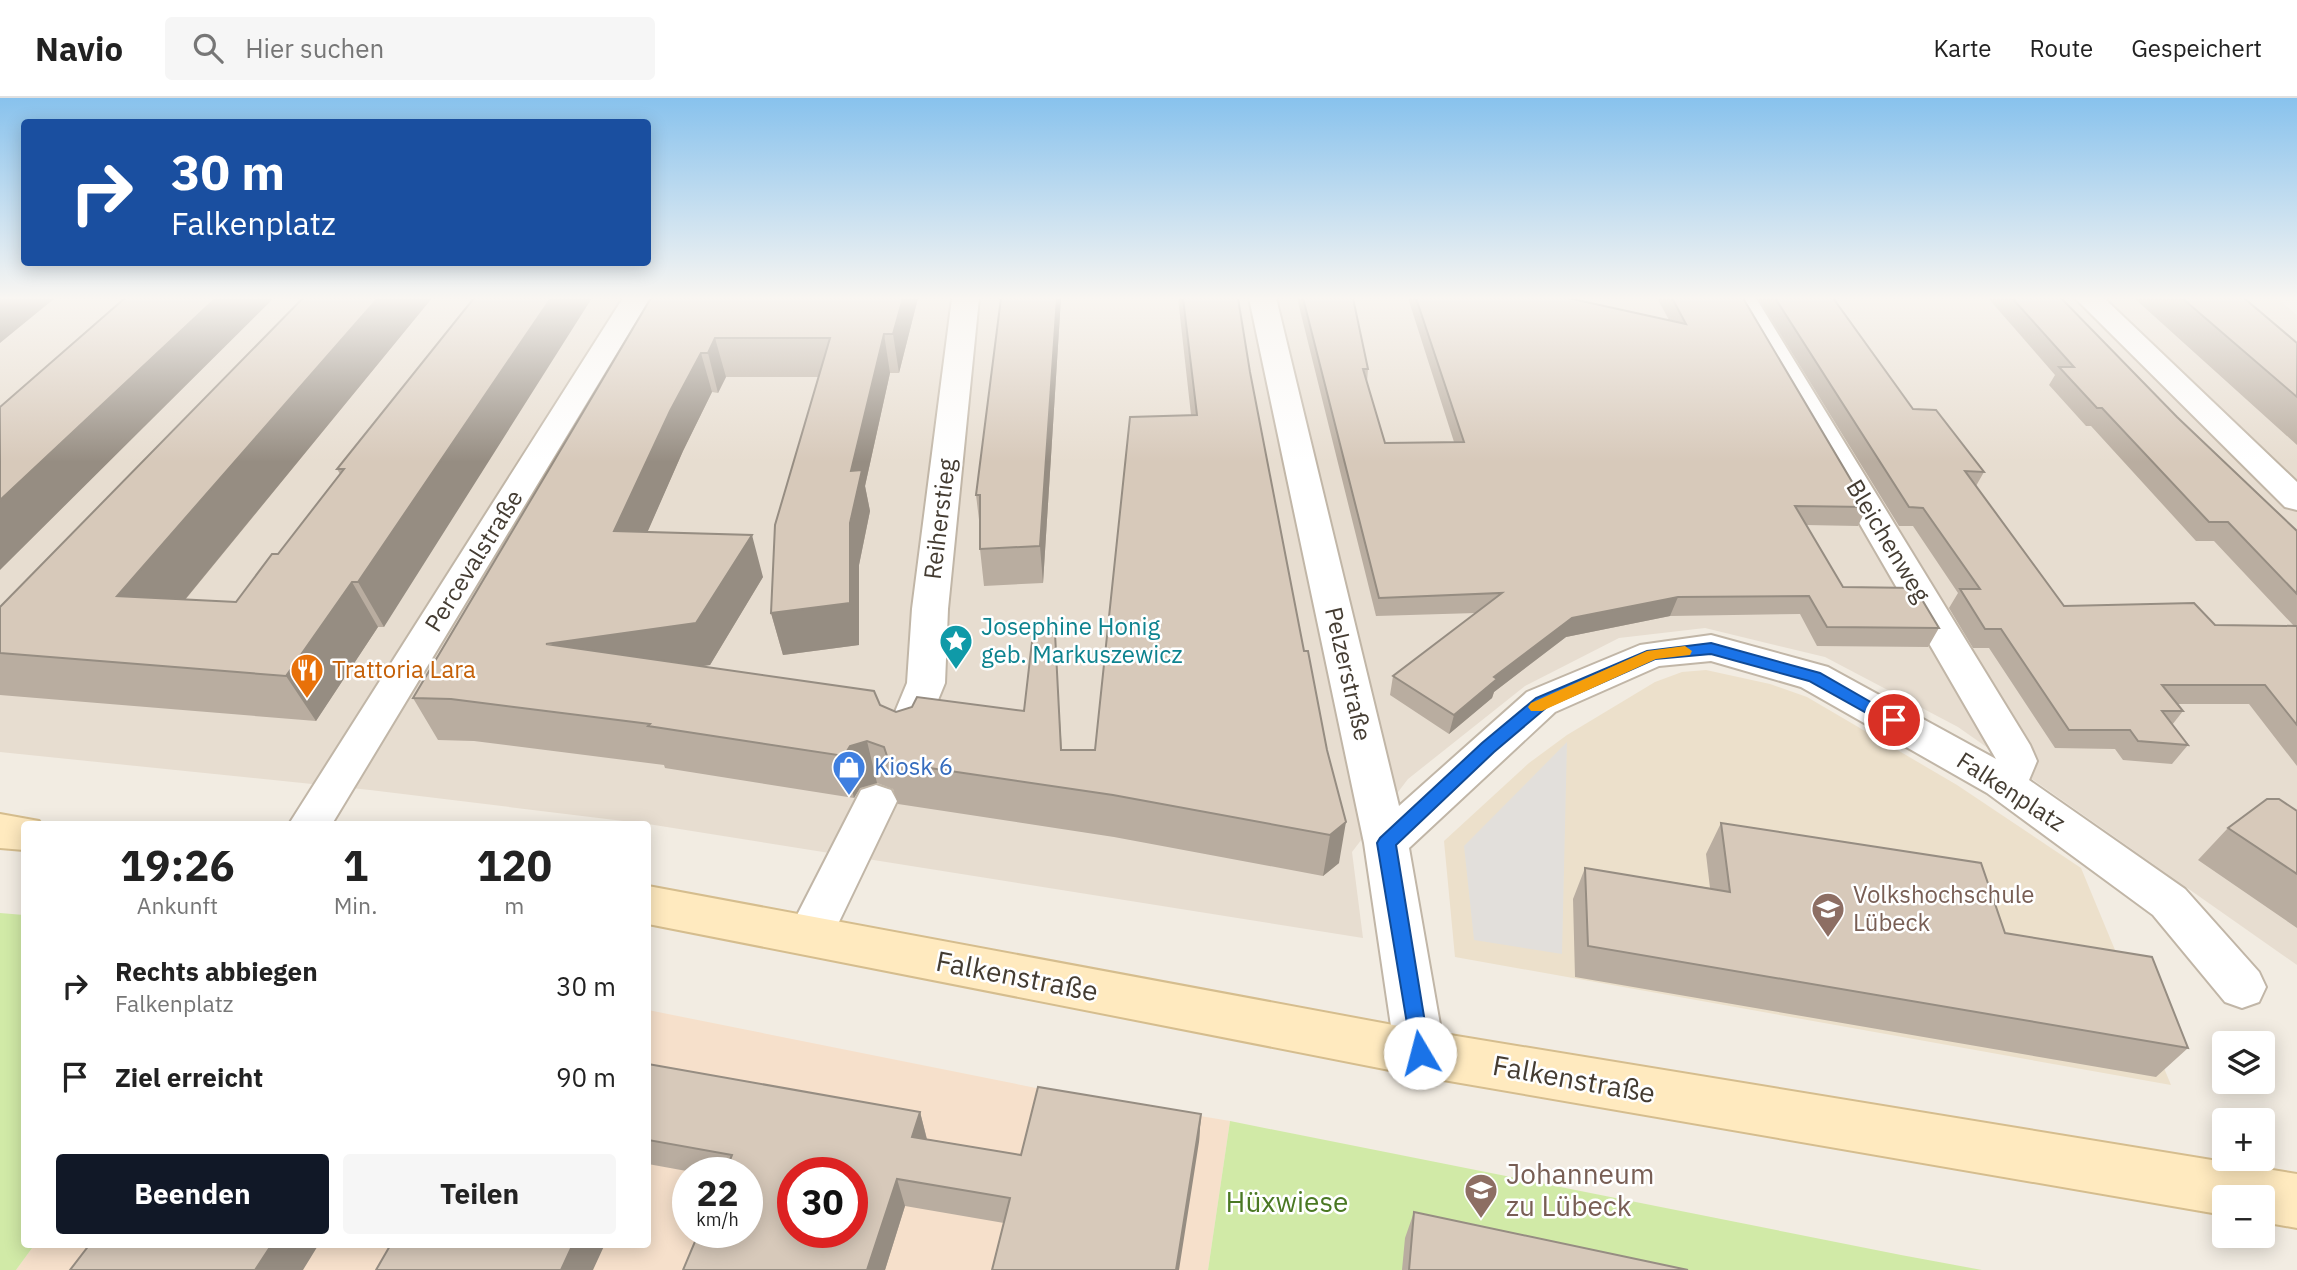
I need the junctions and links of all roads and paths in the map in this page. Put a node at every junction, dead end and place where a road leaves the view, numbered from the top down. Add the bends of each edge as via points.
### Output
1 (603, 353) edge
2 (960, 353) edge
3 (1274, 353) edge
4 (1775, 353) edge
5 (2145, 353) edge
6 (2297, 500) edge
7 (905, 736) edge
8 (2001, 782) junction
9 (876, 801) dead end
10 (312, 821) edge
11 (0, 831) edge
12 (21, 833) edge
13 (1386, 843) junction
14 (651, 906) edge
15 (810, 935) junction
16 (2242, 987) dead end
17 (1420, 1053) junction
18 (2297, 1201) edge

1 - 10 street, Percevalstraße
2 - 7 street, Reiherstieg via 930,609 926,683
3 - 13 street, Pelzerstraße
4 - 8 street, Bleichenweg via 2016,756 2014,772
5 - 6 street
8 - 13 street, Falkenplatz via 1814,677 1711,648 1653,654 1542,702
8 - 16 street, Falkenplatz via 2169,902
9 - 15 street
11 - 12 main road
13 - 17 street, Pelzerstraße
14 - 15 main road, Falkenstraße
15 - 17 main road, Falkenstraße
17 - 18 main road, Falkenstraße

